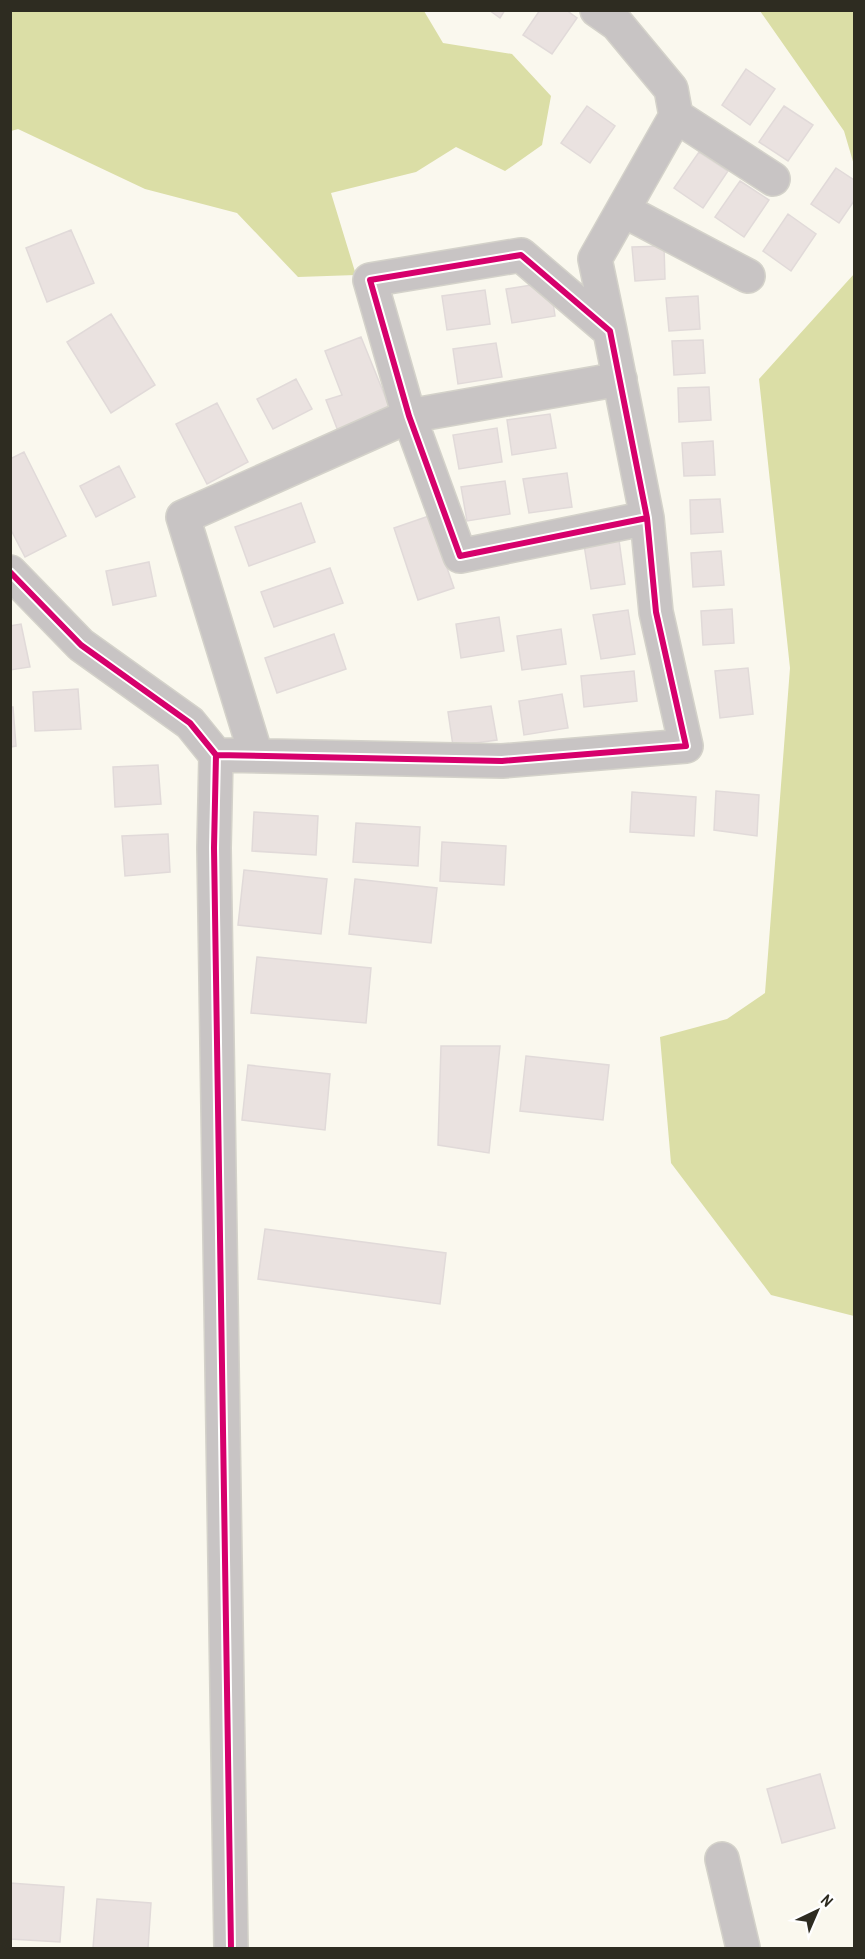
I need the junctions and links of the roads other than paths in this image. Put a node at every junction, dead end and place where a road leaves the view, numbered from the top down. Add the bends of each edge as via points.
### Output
1 (597, 10) edge
2 (676, 116) junction
3 (773, 179) dead end
4 (623, 210) junction
5 (748, 276) dead end
6 (610, 331) junction
7 (620, 379) junction
8 (409, 416) junction
9 (647, 518) junction
10 (10, 572) edge
11 (216, 755) junction
12 (256, 755) junction
13 (722, 1859) dead end
14 (231, 1948) edge
15 (743, 1948) edge

1 - 2 street via 617,24 671,89
2 - 3 street
2 - 4 street
4 - 5 street
4 - 6 street via 595,259
6 - 7 street
6 - 8 street via 521,255 370,280
7 - 8 street
7 - 9 street
8 - 9 street via 460,556
8 - 12 street via 183,517
9 - 12 street via 656,612 686,746 502,761
10 - 11 street via 81,645 190,723
11 - 12 street
11 - 14 street via 214,848
13 - 15 street

